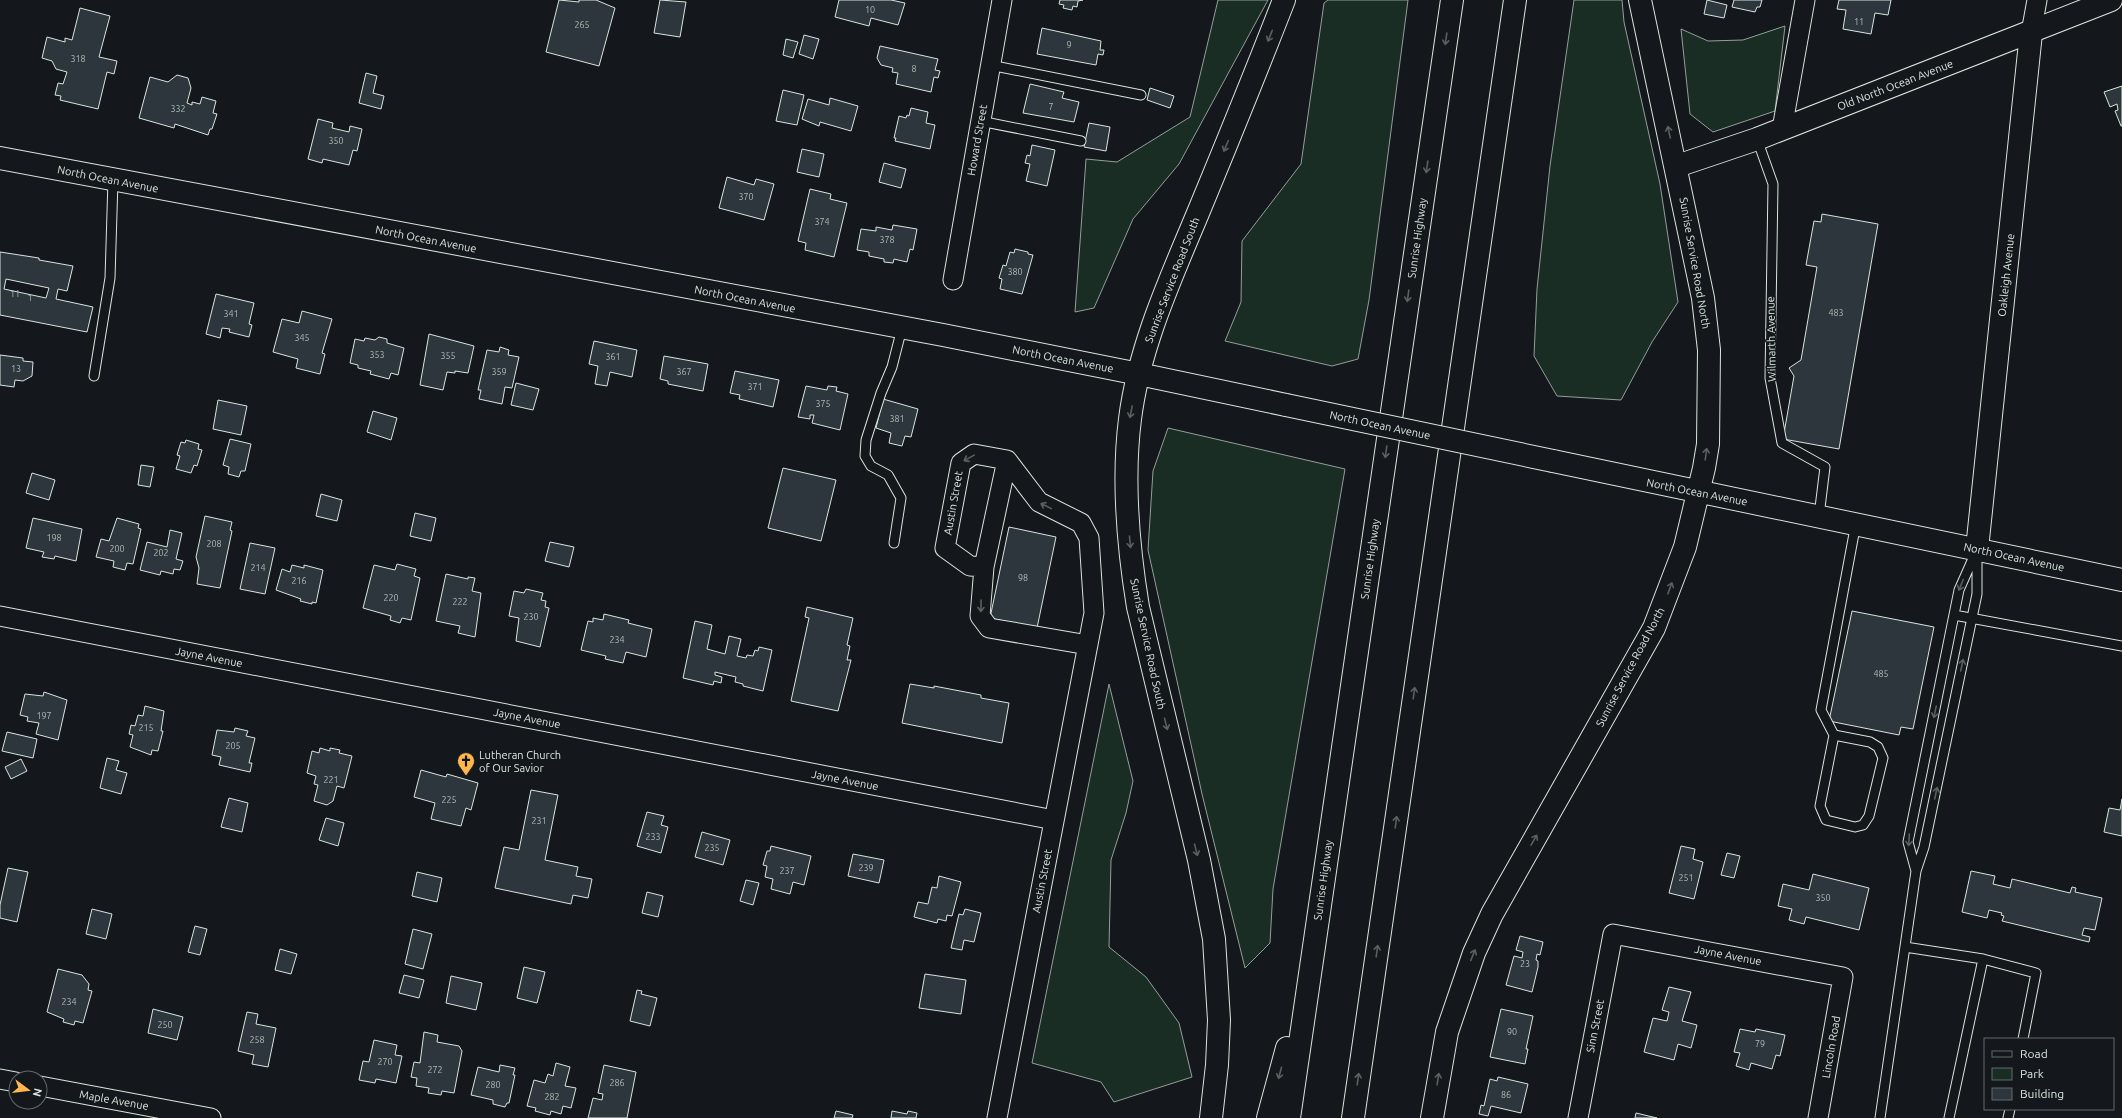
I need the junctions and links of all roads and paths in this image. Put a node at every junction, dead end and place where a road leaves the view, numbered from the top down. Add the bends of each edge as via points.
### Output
1 (1002, 0) edge
2 (1284, 0) edge
3 (1452, 0) edge
4 (1515, 0) edge
5 (1640, 0) edge
6 (1805, 0) edge
7 (2037, 0) edge
8 (2112, 0) edge
9 (2031, 33) junction
10 (990, 65) junction
11 (1141, 95) dead end
12 (980, 121) junction
13 (1782, 129) junction
14 (1757, 139) junction
15 (1081, 141) dead end
16 (0, 158) edge
17 (1677, 166) junction
18 (113, 180) junction
19 (953, 280) dead end
20 (902, 328) junction
21 (1139, 374) junction
22 (94, 376) dead end
23 (1007, 460) junction
24 (1699, 493) junction
25 (1819, 516) junction
26 (1856, 523) junction
27 (894, 543) dead end
28 (1977, 550) junction
29 (984, 567) junction
30 (2122, 580) edge
31 (1954, 615) junction
32 (0, 616) edge
33 (1972, 617) junction
34 (1088, 645) junction
35 (2122, 646) edge
36 (1834, 735) junction
37 (1054, 820) junction
38 (1916, 871) junction
39 (1613, 934) joint
40 (1315, 940) junction
41 (1905, 947) junction
42 (1983, 959) junction
43 (1843, 977) joint
44 (2023, 1038) edge
45 (48, 1087) edge
46 (211, 1118) edge
47 (996, 1118) edge
48 (1211, 1118) edge
49 (1268, 1118) edge
50 (1289, 1118) edge
51 (1353, 1118) edge
52 (1432, 1118) edge
53 (1578, 1118) edge
54 (1818, 1118) edge
55 (1880, 1118) edge
56 (1949, 1118) edge

1 - 10 street, Howard Street
2 -> 21 main road, Sunrise Service Road South via 1151,329
3 -> 40 main road, Sunrise Highway
51 -> 4 main road
17 -> 5 main road, Sunrise Service Road North
6 - 13 street
7 - 9 street, Oakleigh Avenue
8 - 9 main road, Old North Ocean Avenue
9 - 13 main road, Old North Ocean Avenue
9 - 28 main road, Oakleigh Avenue
10 - 11 lane
10 - 12 street, Howard Street
12 - 15 lane
12 - 19 street, Howard Street
13 - 14 main road, Old North Ocean Avenue
14 - 17 main road, Old North Ocean Avenue
14 - 25 lane, Wilmarth Avenue via 1773,184 1770,378 1782,443 1825,467
16 - 18 main road, North Ocean Avenue
24 -> 17 main road, Sunrise Service Road North via 1708,444 1709,350 1703,298
18 - 20 main road, North Ocean Avenue
18 - 22 lane via 110,278
20 - 21 main road, North Ocean Avenue
20 - 27 lane via 892,367 866,440 865,456 871,466 888,475 901,498
21 - 24 main road, North Ocean Avenue, bridge
21 -> 48 main road, Sunrise Service Road South via 1130,418 1127,450 1128,526 1138,607 1199,860 1214,938 1219,1020
23 - 29 street
23 -> 29 street, Austin Street via 974,454 961,463 945,548 970,566
34 -> 23 street, Austin Street via 1094,613 1089,538 1081,523 1039,502
24 - 25 main road, North Ocean Avenue
52 -> 24 main road, Sunrise Service Road North via 1447,1032 1474,953 1495,908 1654,628 1685,548
25 - 26 main road, North Ocean Avenue
26 - 28 main road, North Ocean Avenue
26 - 36 lane via 1821,710
28 - 30 main road, North Ocean Avenue
28 -> 31 lane via 1959,590
28 - 33 lane via 1977,594
29 -> 34 street via 980,616 989,628
31 - 33 lane
31 -> 38 lane via 1908,842
32 - 37 street, Jayne Avenue
33 - 35 lane
38 -> 33 lane via 1924,848
34 - 37 street, Austin Street
36 - 36 lane via 1820,806 1826,820 1855,827 1863,826 1869,816 1883,758 1878,747 1870,742
37 - 47 street, Austin Street
38 - 41 lane
39 - 43 street, Jayne Avenue
39 - 53 street, Sinn Street
40 -> 49 main road
40 - 50 main road, Sunrise Highway
41 - 42 lane
41 - 55 lane
42 - 44 lane via 2036,973
42 - 56 lane
43 - 54 street, Lincoln Road
45 - 46 street, Maple Avenue

